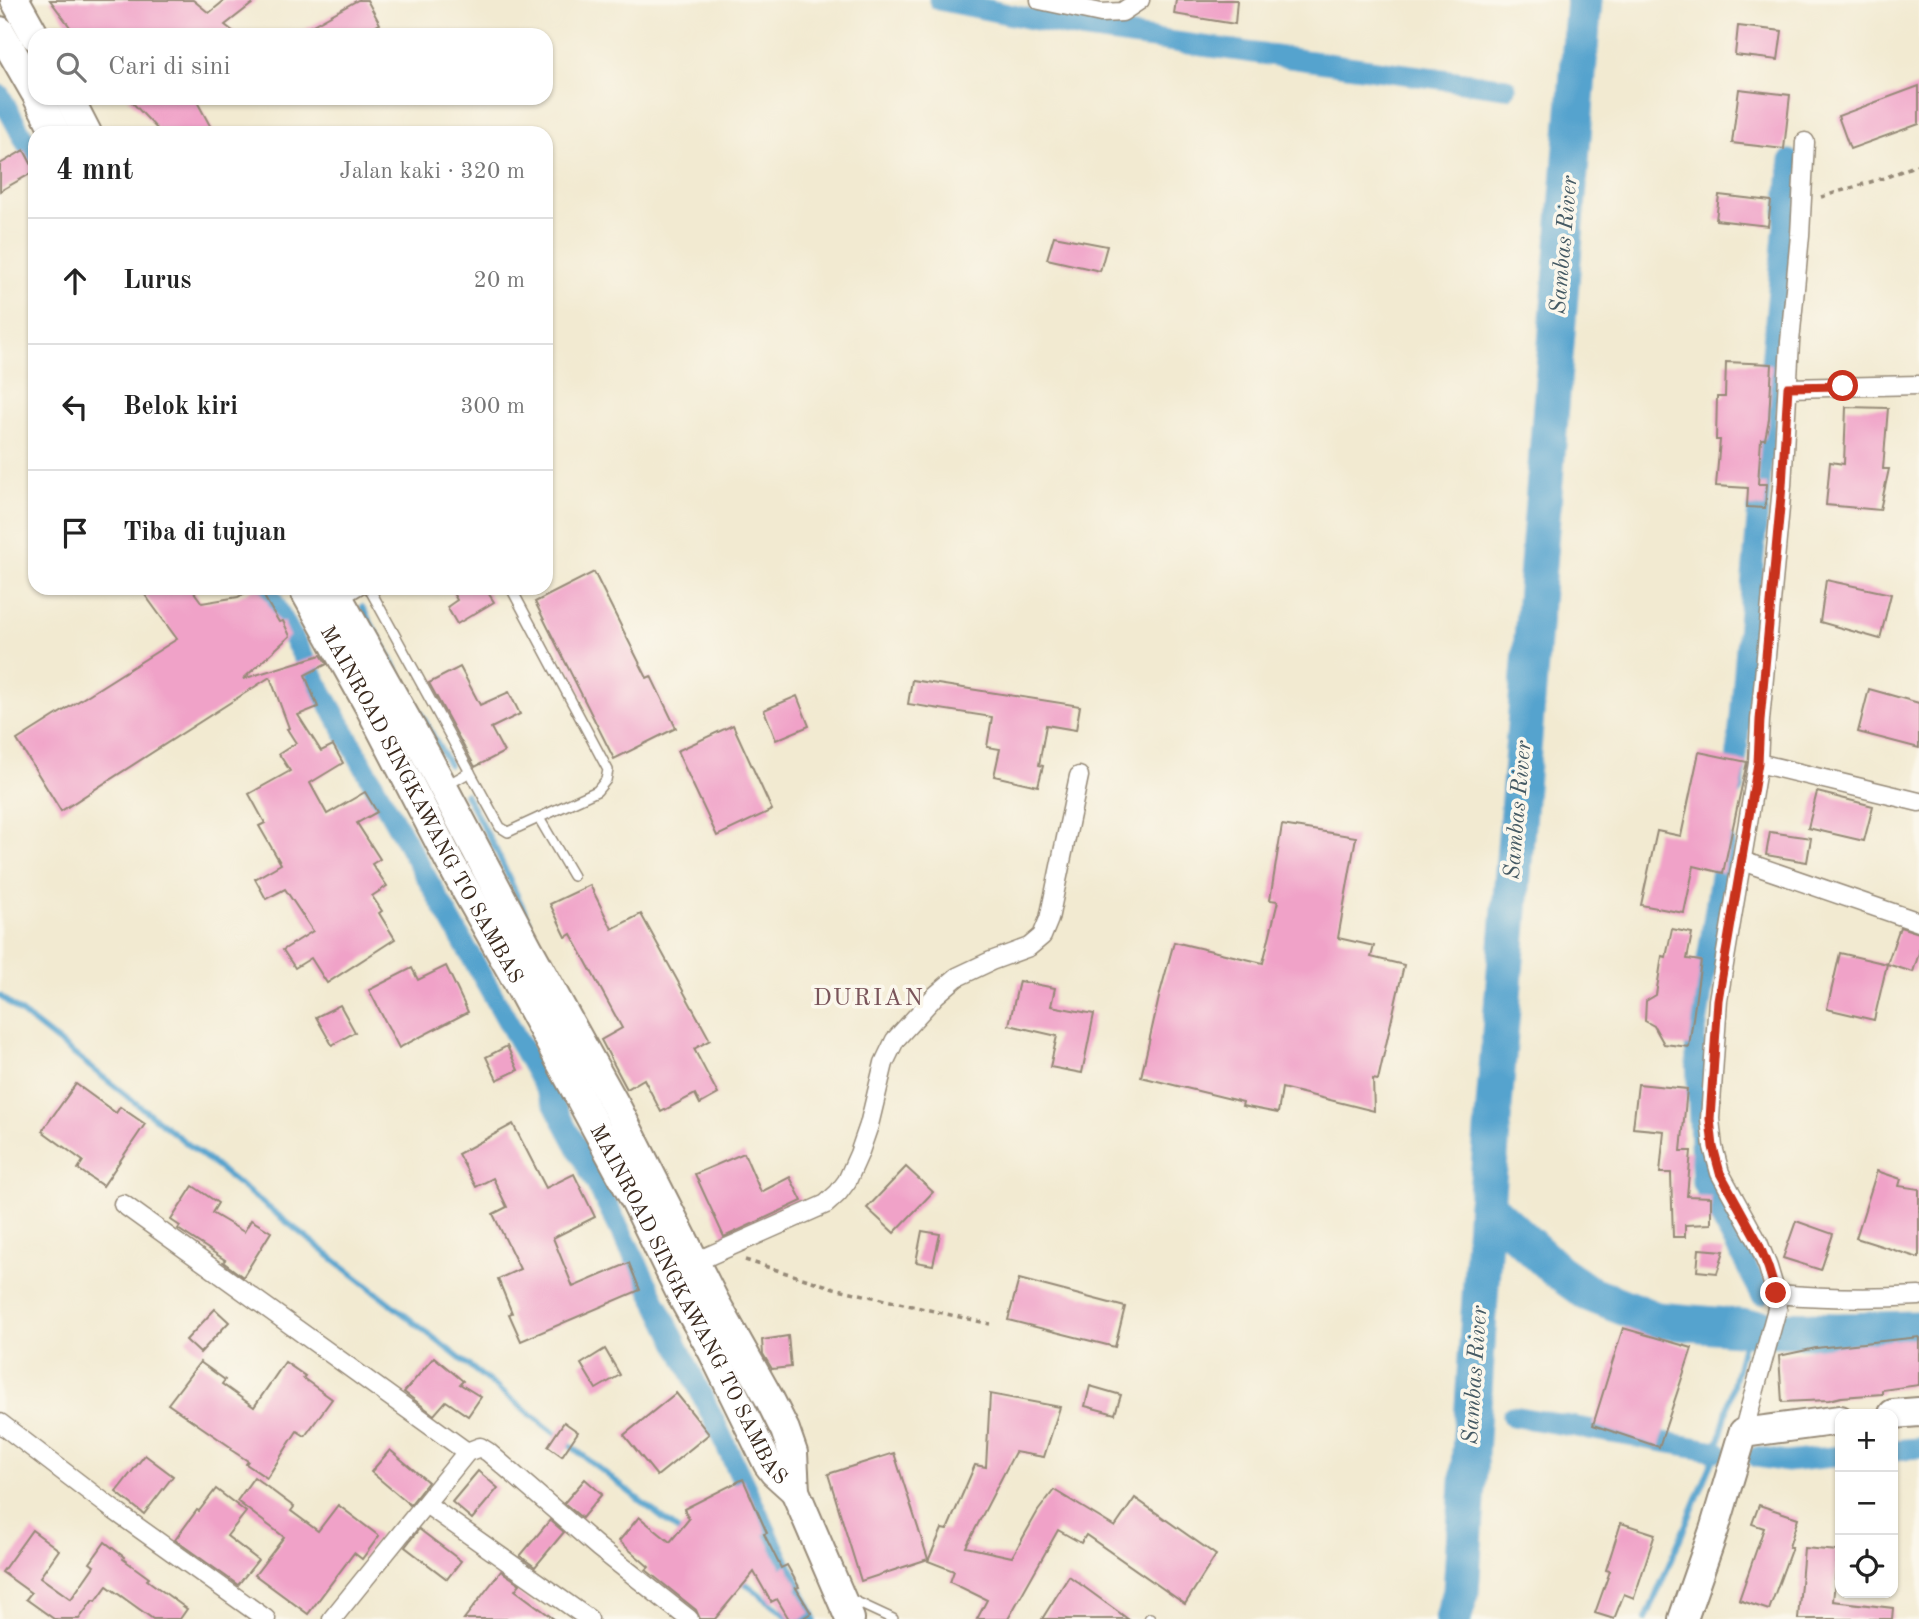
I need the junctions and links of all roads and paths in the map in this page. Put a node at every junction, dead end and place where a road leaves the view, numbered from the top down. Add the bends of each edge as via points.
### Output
1 (15, 0) edge
2 (1040, 0) edge
3 (1140, 0) edge
4 (31, 28) edge
5 (0, 31) edge
6 (28, 80) edge
7 (42, 105) edge
8 (73, 105) edge
9 (53, 126) edge
10 (83, 126) edge
11 (1805, 142) dead end
12 (1919, 164) edge
13 (1802, 201) junction
14 (1919, 386) edge
15 (1788, 387) junction
16 (307, 595) edge
17 (347, 595) edge
18 (373, 595) edge
19 (515, 595) edge
20 (1758, 763) junction
21 (470, 772) junction
22 (1079, 776) dead end
23 (443, 787) junction
24 (1919, 802) edge
25 (539, 818) junction
26 (477, 851) junction
27 (1742, 861) junction
28 (450, 862) junction
29 (573, 876) dead end
30 (1919, 922) edge
31 (123, 1204) dead end
32 (705, 1257) junction
33 (1919, 1296) edge
34 (1776, 1301) junction
35 (990, 1324) dead end
36 (1919, 1412) edge
37 (1898, 1414) edge
38 (1835, 1421) edge
39 (0, 1423) edge
40 (1743, 1433) junction
41 (467, 1452) junction
42 (795, 1491) junction
43 (426, 1504) junction
44 (845, 1607) edge
45 (266, 1619) edge
46 (332, 1619) edge
47 (589, 1619) edge
48 (689, 1619) edge
49 (893, 1619) edge
50 (1683, 1619) edge

1 - 4 highway
2 - 3 street via 1101,13 1122,12
5 - 6 highway
7 - 9 highway
8 - 10 highway
11 - 13 street
12 - 13 path
13 - 15 street
14 - 15 street
15 - 20 street
16 - 28 highway, MAINROAD SINGKAWANG TO SAMBAS
17 - 23 highway, MAINROAD SINGKAWANG TO SAMBAS
18 - 21 lane
19 - 25 lane via 608,770 597,791
20 - 24 street
20 - 27 street
21 - 23 lane
21 - 25 lane via 500,827 508,832
22 - 32 street via 1042,936 1029,947 957,977 895,1040 884,1063 859,1154 846,1181 827,1204
23 - 26 highway, MAINROAD SINGKAWANG TO SAMBAS
25 - 29 lane
26 - 28 highway
26 - 32 highway, MAINROAD SINGKAWANG TO SAMBAS via 637,1146
27 - 30 street
27 - 34 street via 1718,1000 1710,1119 1720,1173 1758,1242
28 - 42 highway, MAINROAD SINGKAWANG TO SAMBAS via 636,1202 768,1464
31 - 41 street
32 - 35 path
32 - 42 highway, MAINROAD SINGKAWANG TO SAMBAS via 785,1430 793,1453
33 - 34 street
34 - 40 street
36 - 37 highway
38 - 40 highway
39 - 45 street
40 - 50 highway
41 - 43 street
41 - 48 street via 480,1447 488,1452
42 - 44 highway
43 - 46 street
43 - 47 street
44 - 49 lane

